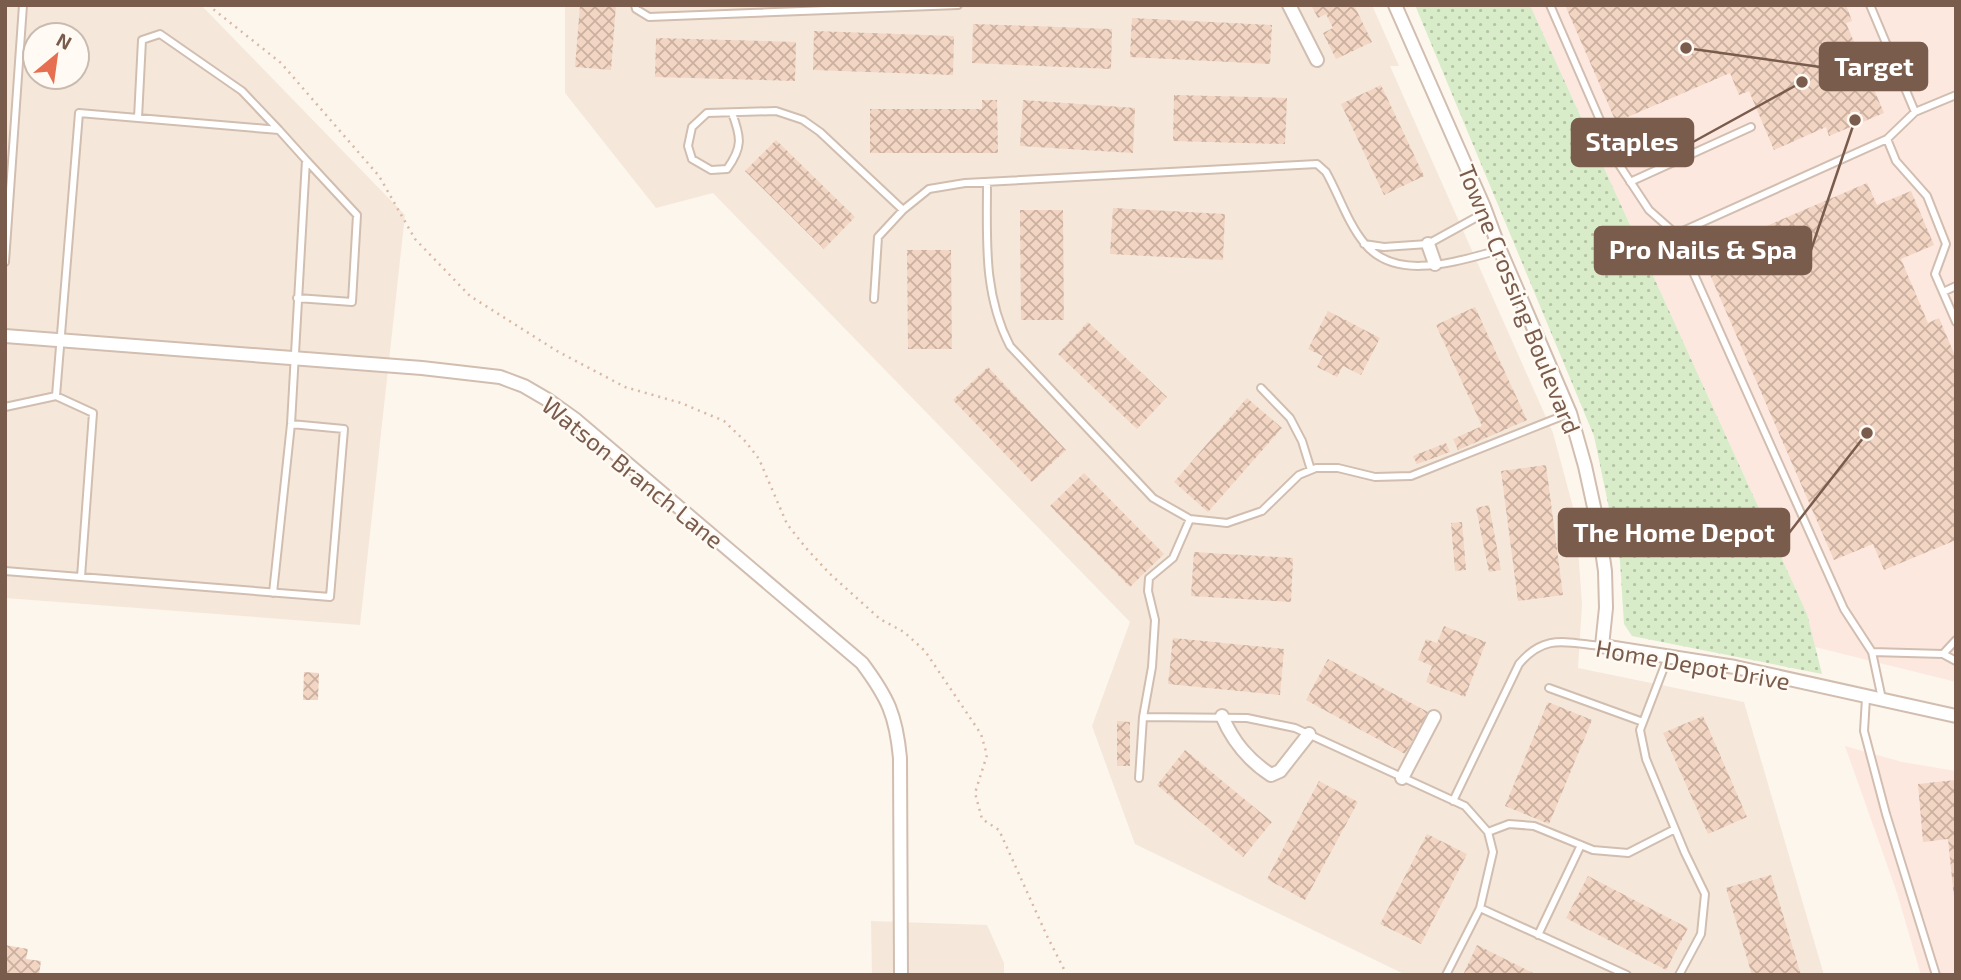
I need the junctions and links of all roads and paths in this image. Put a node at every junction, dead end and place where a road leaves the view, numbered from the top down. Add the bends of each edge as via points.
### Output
1 (23, 5) edge
2 (208, 5) edge
3 (635, 5) edge
4 (958, 5) edge
5 (1289, 5) edge
6 (1395, 5) edge
7 (1550, 5) edge
8 (1870, 5) edge
9 (1317, 60) dead end
10 (1956, 95) edge
11 (1915, 112) junction
12 (732, 113) junction
13 (138, 118) junction
14 (1751, 127) dead end
15 (279, 130) junction
16 (1887, 139) junction
17 (306, 160) junction
18 (1630, 182) junction
19 (987, 184) junction
20 (903, 210) junction
21 (1486, 212) junction
22 (1676, 234) junction
23 (1364, 244) junction
24 (1428, 244) junction
25 (1500, 250) junction
26 (5, 262) edge
27 (1434, 264) junction
28 (1956, 286) edge
29 (1943, 292) junction
30 (297, 298) junction
31 (874, 299) dead end
32 (1956, 322) edge
33 (5, 336) edge
34 (61, 340) junction
35 (293, 358) junction
36 (1261, 388) dead end
37 (56, 396) junction
38 (5, 407) edge
39 (1570, 412) junction
40 (290, 424) junction
41 (1311, 470) junction
42 (1190, 519) junction
43 (5, 571) edge
44 (81, 577) junction
45 (273, 593) junction
46 (1956, 640) edge
47 (1602, 646) junction
48 (1872, 652) junction
49 (1943, 654) junction
50 (1668, 657) junction
51 (1956, 661) edge
52 (1549, 688) dead end
53 (1866, 698) junction
54 (1883, 701) junction
55 (1222, 716) junction
56 (1956, 716) edge
57 (1143, 717) junction
58 (1434, 717) dead end
59 (1643, 722) junction
60 (1309, 734) junction
61 (1139, 778) dead end
62 (1402, 778) junction
63 (1453, 801) junction
64 (1675, 830) junction
65 (1488, 832) junction
66 (1581, 845) junction
67 (1480, 908) junction
68 (1538, 935) junction
69 (901, 975) edge
70 (1067, 975) edge
71 (1446, 975) edge
72 (1627, 975) edge
73 (1679, 975) edge
74 (1936, 975) edge

1 - 26 lane
2 - 70 path via 281,63 379,176 415,239 470,296 625,387 724,421 746,442 759,459 787,524 806,548 880,619 925,651 981,734 987,754 975,793 982,819 999,830
3 - 4 lane via 649,18
5 - 9 street
6 - 21 street, Towne Crossing Boulevard
7 - 18 lane
8 - 11 lane
10 - 11 lane
11 - 16 lane
12 - 12 lane via 707,113 692,127 688,146 692,159 711,170 727,169 737,155 740,135
12 - 20 lane via 776,111 803,120
13 - 15 lane
13 - 15 lane via 142,40 160,34 242,91
13 - 34 lane via 79,113
14 - 18 lane
15 - 17 lane
16 - 22 lane
16 - 29 lane via 1896,161 1927,196 1946,244 1935,274
17 - 30 lane
17 - 30 lane via 357,215 352,302
18 - 22 lane via 1649,210
19 - 20 lane via 929,189
19 - 23 lane via 1317,163
19 - 42 lane via 991,295 1010,346 1153,498
20 - 31 lane via 878,237
21 - 24 lane
21 - 25 street, Towne Crossing Boulevard
22 - 48 lane via 1844,609
23 - 24 lane
23 - 27 lane via 1377,256 1402,265
24 - 27 street
25 - 27 lane
25 - 39 street, Towne Crossing Boulevard
28 - 29 lane
29 - 32 lane
30 - 35 lane
33 - 34 street, Watson Branch Lane
34 - 35 street, Watson Branch Lane
34 - 37 lane
35 - 40 lane
35 - 69 street, Watson Branch Lane via 500,377 524,386 576,420 862,663 891,708 897,730
36 - 41 lane via 1290,418
37 - 38 lane
37 - 44 lane via 93,413
39 - 41 lane via 1411,475 1375,477 1338,468
39 - 47 street, Towne Crossing Boulevard via 1605,570
40 - 45 lane
40 - 45 lane via 344,429 330,597
41 - 42 lane via 1299,475 1262,511 1227,523
42 - 57 lane via 1173,558 1149,578 1147,591 1155,620
43 - 44 lane
44 - 45 lane
46 - 49 lane
47 - 50 street, Home Depot Drive
47 - 63 lane, Home Depot Drive via 1549,642 1531,649 1518,664
48 - 49 lane
48 - 54 lane
49 - 51 lane
50 - 53 street, Home Depot Drive via 1735,667
50 - 59 lane
52 - 59 lane
53 - 54 street, Home Depot Drive
53 - 74 lane via 1864,731
54 - 56 street, Home Depot Drive
55 - 57 lane
55 - 60 lane via 1274,722
55 - 60 street via 1230,737 1271,775 1280,771
57 - 61 lane
58 - 62 street
59 - 64 lane via 1640,730 1646,759
60 - 62 lane
62 - 63 lane
63 - 65 lane via 1465,806
64 - 66 lane via 1628,853
64 - 73 lane via 1705,894 1701,934
65 - 66 lane via 1509,824 1534,827
65 - 67 lane via 1493,852
66 - 68 lane
67 - 68 lane
67 - 71 lane
68 - 72 lane

